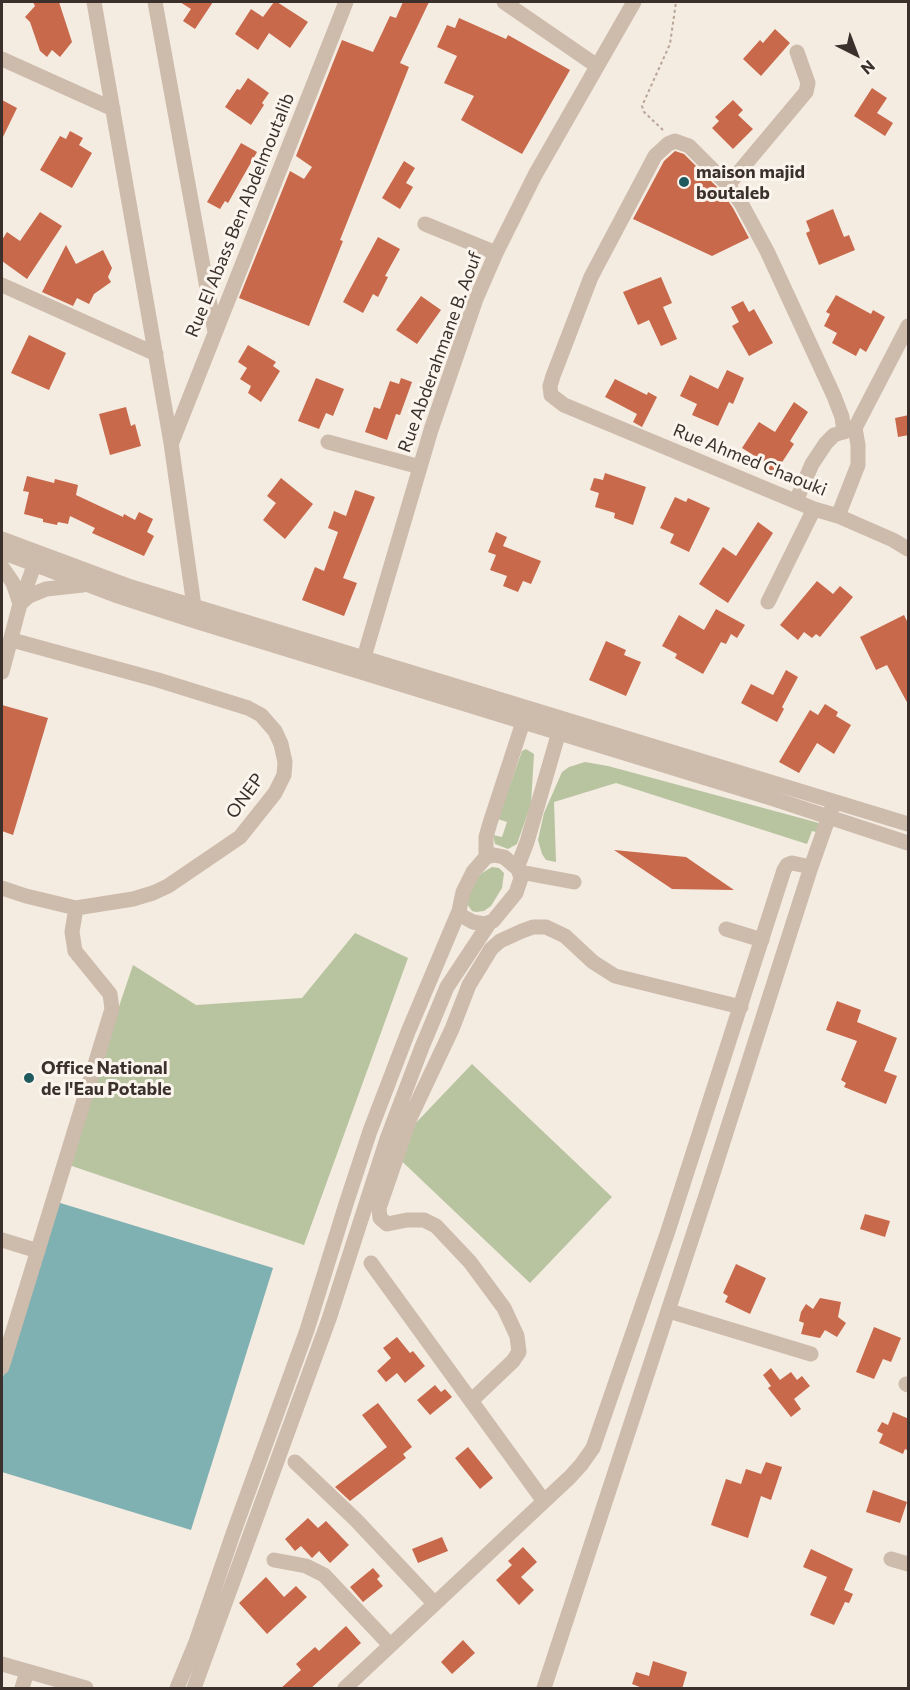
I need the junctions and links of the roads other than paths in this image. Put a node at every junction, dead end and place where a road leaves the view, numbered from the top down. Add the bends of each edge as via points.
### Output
1 (94, 2) edge
2 (155, 2) edge
3 (346, 2) edge
4 (504, 2) edge
5 (634, 2) edge
6 (797, 52) dead end
7 (2, 59) edge
8 (597, 66) junction
9 (113, 109) junction
10 (728, 184) junction
11 (425, 224) dead end
12 (496, 253) junction
13 (2, 285) edge
14 (909, 326) edge
15 (215, 332) junction
16 (156, 354) junction
17 (849, 430) junction
18 (328, 442) dead end
19 (171, 443) junction
20 (420, 467) junction
21 (796, 501) junction
22 (814, 509) junction
23 (838, 516) junction
24 (2, 539) edge
25 (909, 549) edge
26 (2, 552) edge
27 (37, 558) junction
28 (2, 567) edge
29 (88, 585) junction
30 (768, 602) dead end
31 (20, 604) junction
32 (193, 613) junction
33 (12, 639) junction
34 (362, 664) junction
35 (2, 672) edge
36 (526, 715) junction
37 (561, 726) junction
38 (834, 802) junction
39 (829, 818) junction
40 (909, 824) edge
41 (909, 843) edge
42 (486, 856) junction
43 (811, 867) junction
44 (518, 870) junction
45 (574, 882) dead end
46 (2, 888) edge
47 (76, 908) junction
48 (459, 911) junction
49 (490, 922) junction
50 (726, 929) dead end
51 (762, 940) junction
52 (741, 1007) junction
53 (2, 1239) edge
54 (38, 1251) junction
55 (371, 1263) dead end
56 (669, 1311) junction
57 (811, 1354) dead end
58 (2, 1367) edge
59 (471, 1401) junction
60 (295, 1462) dead end
61 (543, 1500) junction
62 (891, 1559) dead end
63 (274, 1560) dead end
64 (909, 1564) edge
65 (434, 1603) junction
66 (390, 1646) junction
67 (2, 1664) edge
68 (27, 1672) junction
69 (56, 1685) edge
70 (22, 1689) edge
71 (86, 1689) edge
72 (177, 1689) edge
73 (194, 1689) edge
74 (345, 1689) edge
75 (544, 1689) edge

1 - 9 street
2 - 15 street
3 - 15 street, Rue El Abass Ben Abdelmoutalib
4 - 8 street
5 - 8 street, Rue Abderahmane B. Aouf
6 - 10 street via 808,83 806,92
7 - 9 street
8 - 12 street, Rue Abderahmane B. Aouf
9 - 16 street
10 - 17 street via 767,251
10 - 21 street, Rue Ahmed Chaouki via 689,146 675,141 655,156 591,277 555,369 551,394 575,409
11 - 12 street
12 - 20 street, Rue Abderahmane B. Aouf via 462,337
13 - 16 street
14 - 17 street
15 - 19 street, Rue El Abass Ben Abdelmoutalib
16 - 19 street
17 - 21 street via 834,435 821,450
17 - 23 street via 858,445 858,465
18 - 20 street
19 - 32 street
20 - 34 street, Rue Abderahmane B. Aouf
21 - 22 street, Rue Ahmed Chaouki
22 - 23 street, Rue Ahmed Chaouki
22 - 30 street
23 - 25 street, Rue Ahmed Chaouki
24 - 27 street
26 - 27 street
27 - 29 street
27 - 31 street
27 - 32 street via 131,587
28 - 31 street
29 - 31 street via 46,589
29 - 32 street
31 - 33 street
32 - 34 street
33 - 35 street
33 - 47 street, ONEP via 248,708 261,715 275,731 284,754 284,775 274,794 235,841 153,893
34 - 36 street
36 - 37 street
36 - 42 street via 486,837
37 - 38 street
37 - 39 street
37 - 44 street
38 - 39 street
38 - 40 street
39 - 41 street
39 - 43 street
42 - 44 street via 504,857
42 - 48 street via 470,876
43 - 51 street via 787,865
43 - 56 street
44 - 45 street
44 - 49 street via 522,878 516,893
46 - 47 street, ONEP
47 - 54 street via 72,932 75,951 110,994 112,1009
48 - 49 street via 473,922
48 - 72 street via 370,1131 307,1330
49 - 73 street via 447,987 422,1047 387,1139 326,1329
50 - 51 street
51 - 52 street
52 - 59 street via 611,975 565,936 546,927 522,931 491,949 470,985 410,1118 379,1208 380,1218 387,1224 423,1220 436,1226 470,1262 504,1308 517,1336 519,1352
52 - 61 street via 593,1448 581,1465
53 - 54 street
54 - 58 street
55 - 59 street
56 - 57 street
56 - 75 street
59 - 61 street
60 - 65 street
61 - 65 street
62 - 64 street
63 - 66 street via 306,1566 324,1575
65 - 66 street
66 - 74 street
67 - 68 street
68 - 69 street
68 - 70 street
69 - 71 street

